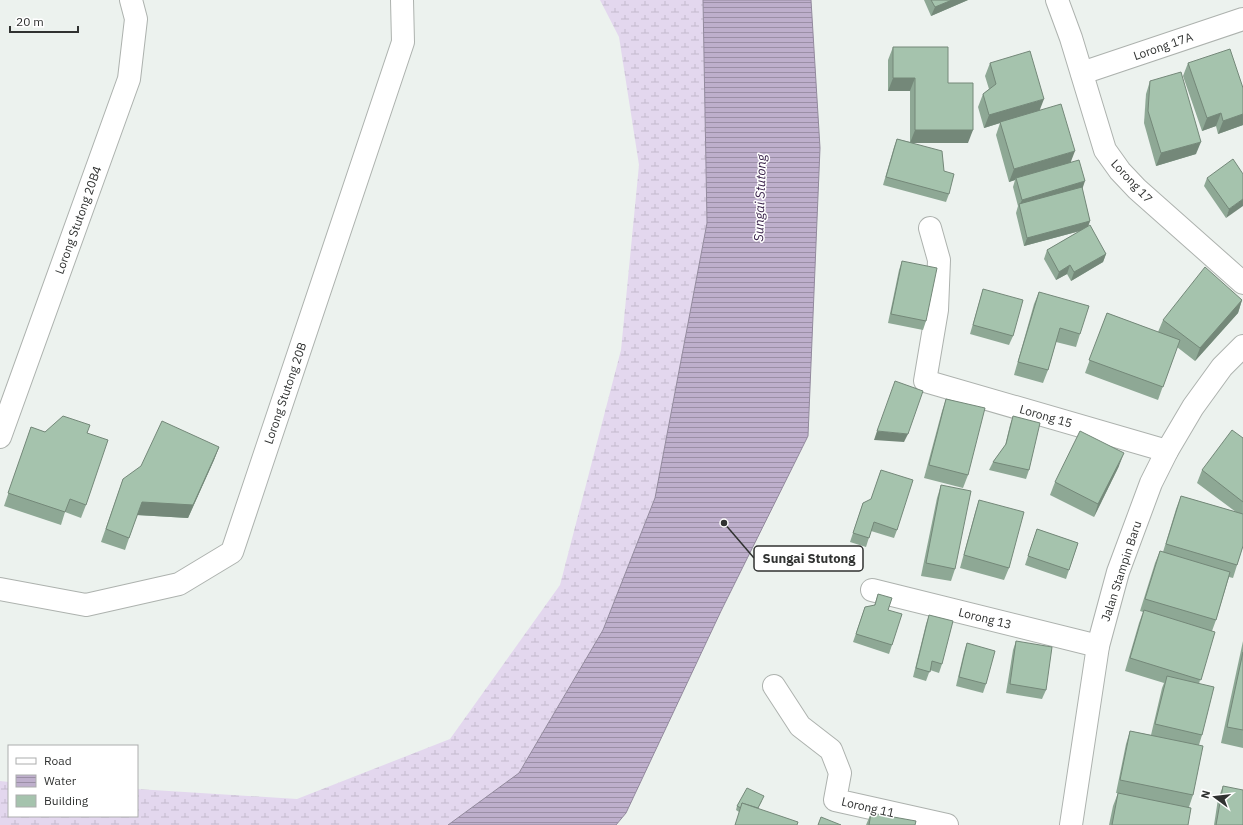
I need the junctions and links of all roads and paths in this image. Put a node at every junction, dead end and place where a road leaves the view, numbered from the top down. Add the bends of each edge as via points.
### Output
1 (131, 0) edge
2 (402, 0) edge
3 (1057, 0) edge
4 (1243, 19) edge
5 (1082, 73) junction
6 (930, 228) dead end
7 (1243, 283) edge
8 (1243, 346) edge
9 (0, 437) edge
10 (1167, 451) junction
11 (0, 589) edge
12 (872, 590) dead end
13 (1098, 646) junction
14 (774, 686) dead end
15 (947, 825) edge
16 (1071, 825) edge

1 - 9 street, Lorong Stutong 20B4 via 136,19 129,79
2 - 11 street, Lorong Stutong 20B via 403,42 232,552 179,584 86,605
3 - 5 street, Lorong 17
4 - 5 street, Lorong 17A
5 - 7 street, Lorong 17 via 1105,150 1120,171
6 - 10 street, Lorong 15 via 939,260 938,310 925,381
8 - 10 street, Jalan Stampin Baru via 1222,367 1193,407
10 - 13 street, Jalan Stampin Baru via 1151,483 1118,572
12 - 13 street, Lorong 13
13 - 16 street, Jalan Stampin Baru
14 - 15 street, Lorong 11 via 800,726 831,750 840,772 836,800

